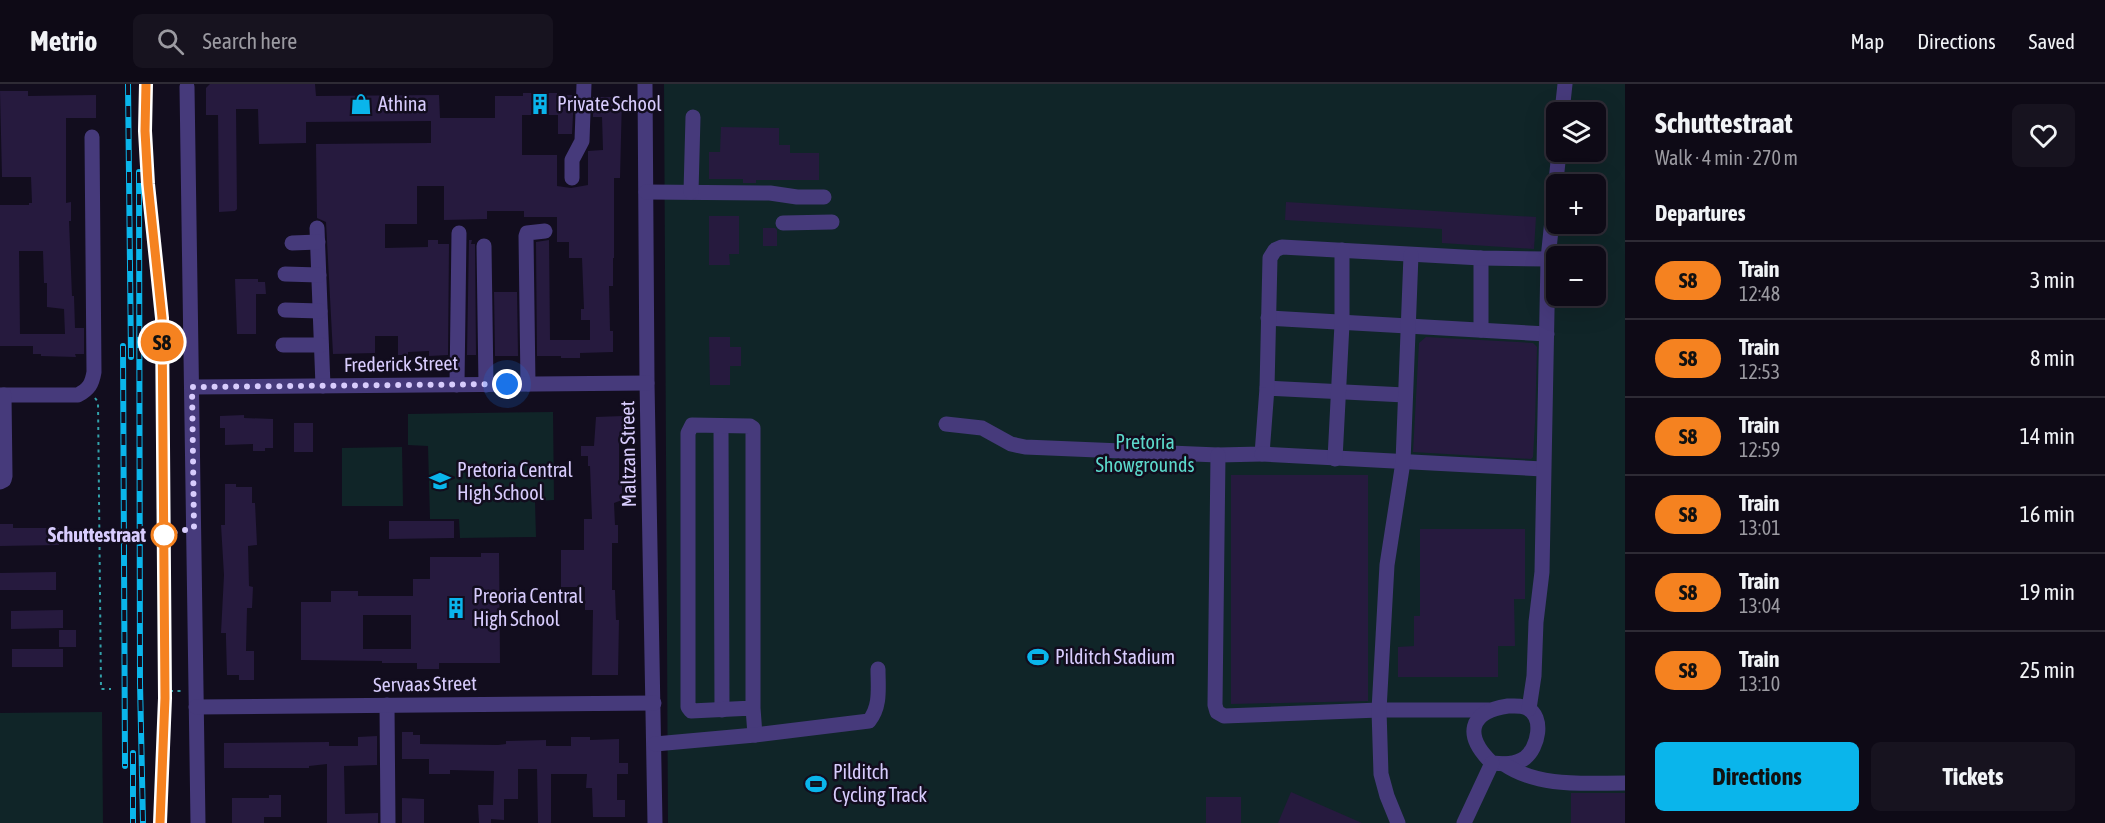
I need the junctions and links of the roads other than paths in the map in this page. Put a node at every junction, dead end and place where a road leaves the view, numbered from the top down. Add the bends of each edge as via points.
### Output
1 (584, 84) edge
2 (645, 84) edge
3 (1565, 84) edge
4 (187, 87) dead end
5 (1563, 102) edge
6 (693, 117) dead end
7 (92, 136) dead end
8 (1558, 162) edge
9 (572, 178) dead end
10 (645, 192) junction
11 (691, 192) junction
12 (832, 222) dead end
13 (809, 223) junction
14 (783, 224) dead end
15 (545, 231) dead end
16 (459, 233) dead end
17 (292, 243) dead end
18 (484, 246) dead end
19 (1549, 246) edge
20 (1342, 250) junction
21 (1412, 255) junction
22 (1481, 258) junction
23 (1546, 259) edge
24 (285, 274) dead end
25 (319, 275) junction
26 (1547, 306) edge
27 (285, 310) dead end
28 (320, 311) junction
29 (1268, 318) junction
30 (1342, 324) junction
31 (1407, 326) junction
32 (1481, 330) junction
33 (1547, 334) junction
34 (283, 345) dead end
35 (321, 345) junction
36 (647, 383) junction
37 (528, 384) junction
38 (457, 385) junction
39 (486, 385) junction
40 (323, 386) junction
41 (192, 387) junction
42 (1267, 388) junction
43 (1338, 392) junction
44 (2, 395) edge
45 (1405, 395) junction
46 (946, 424) dead end
47 (721, 426) junction
48 (1262, 454) junction
49 (1218, 455) junction
50 (1335, 459) junction
51 (1403, 462) junction
52 (1543, 470) junction
53 (0, 482) edge
54 (878, 669) dead end
55 (654, 703) junction
56 (387, 705) junction
57 (196, 707) junction
58 (753, 708) junction
59 (1529, 709) junction
60 (722, 710) junction
61 (1379, 710) junction
62 (1489, 710) junction
63 (755, 735) junction
64 (655, 744) junction
65 (1534, 749) junction
66 (1498, 764) junction
67 (1539, 778) junction
68 (1625, 783) edge
69 (198, 823) edge
70 (388, 823) edge
71 (655, 823) edge
72 (1398, 823) edge
73 (1464, 823) edge

1 - 9 street via 582,141 572,160
2 - 10 street, Maltzan Street
3 - 5 street
4 - 41 street
6 - 11 street
7 - 44 street via 93,382 83,392
8 - 19 street
10 - 11 street
10 - 36 street, Maltzan Street
11 - 13 street via 817,197
12 - 13 street
13 - 14 street
15 - 37 street via 526,236
16 - 38 street
17 - 25 street via 317,235
18 - 39 street
20 - 21 street
20 - 29 street via 1275,250 1270,258
20 - 30 street
21 - 22 street
21 - 31 street
22 - 23 street
22 - 32 street
24 - 25 street
25 - 28 street
26 - 33 street
27 - 28 street
28 - 35 street
29 - 30 street
29 - 42 street
30 - 31 street
30 - 43 street
31 - 32 street
31 - 45 street
32 - 33 street
33 - 52 street
34 - 35 street
35 - 40 street
36 - 37 street, Frederick Street
36 - 55 street, Maltzan Street
37 - 39 street, Frederick Street
38 - 39 street, Frederick Street
38 - 40 street, Frederick Street
40 - 41 street, Frederick Street
41 - 57 street
42 - 43 street
42 - 48 street
43 - 45 street
43 - 50 street
44 - 53 street via 5,476
45 - 51 street
46 - 49 street via 982,428 1025,447
47 - 58 street via 753,428
47 - 60 street
47 - 60 street via 692,425 688,433 687,700 691,711
48 - 49 street
48 - 50 street
49 - 61 street via 1217,712 1240,716
50 - 51 street
51 - 52 street
51 - 61 street via 1387,565
52 - 59 street via 1542,572
54 - 63 street via 878,703 869,721
55 - 56 street, Servaas Street
55 - 64 street, Maltzan Street
56 - 57 street, Servaas Street
56 - 70 street
57 - 69 street
58 - 60 street
58 - 63 street
59 - 62 street via 1508,706
59 - 65 street via 1537,721
61 - 62 street
61 - 72 street via 1381,774
62 - 66 street via 1475,721 1474,733 1480,749
63 - 64 street
64 - 71 street, Maltzan Street
65 - 66 street via 1521,760
65 - 67 street
66 - 67 street
66 - 73 street
67 - 68 street

